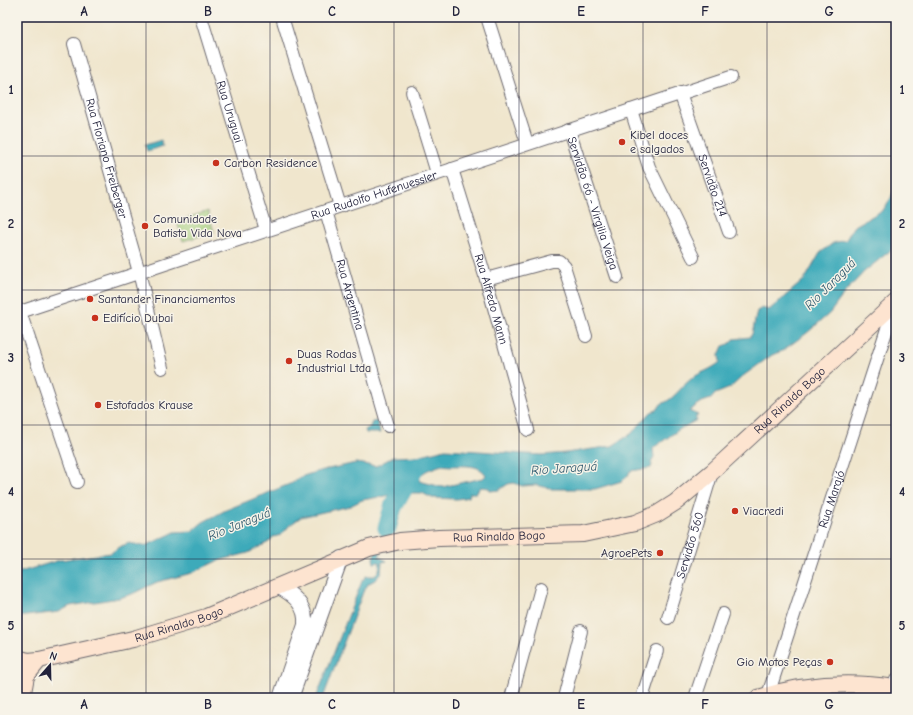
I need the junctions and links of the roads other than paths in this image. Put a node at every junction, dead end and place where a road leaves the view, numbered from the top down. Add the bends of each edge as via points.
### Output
1 (201, 17) edge
2 (282, 17) edge
3 (487, 17) edge
4 (74, 44) dead end
5 (731, 77) dead end
6 (412, 92) dead end
7 (680, 93) junction
8 (631, 110) junction
9 (569, 130) junction
10 (527, 143) junction
11 (452, 168) junction
12 (437, 173) junction
13 (340, 206) junction
14 (326, 211) junction
15 (266, 230) junction
16 (729, 232) dead end
17 (693, 257) dead end
18 (139, 272) junction
19 (617, 277) dead end
20 (486, 279) junction
21 (896, 302) edge
22 (18, 312) edge
23 (586, 336) dead end
24 (162, 368) dead end
25 (388, 426) dead end
26 (528, 430) dead end
27 (712, 472) junction
28 (77, 482) dead end
29 (341, 558) junction
30 (279, 587) junction
31 (541, 588) dead end
32 (723, 614) dead end
33 (668, 618) dead end
34 (580, 631) dead end
35 (657, 651) dead end
36 (17, 658) edge
37 (40, 660) junction
38 (894, 688) edge
39 (17, 694) edge
40 (764, 697) edge
41 (18, 698) edge
42 (22, 698) edge
43 (280, 698) edge
44 (290, 698) edge
45 (511, 698) edge
46 (564, 698) edge
47 (642, 698) edge
48 (695, 698) edge

1 - 15 street, Rua Uruguai
2 - 13 street
3 - 10 street
4 - 18 street, Rua Floriano Freiberger
5 - 7 street, Rua Rudolfo Hufenuessler
6 - 12 street
7 - 8 street, Rua Rudolfo Hufenuessler
7 - 16 street, Servidão 214
8 - 9 street, Rua Rudolfo Hufenuessler
8 - 17 street via 649,167
9 - 10 street, Rua Rudolfo Hufenuessler
9 - 19 street, Servidão 66 - Virgilia Veiga
10 - 11 street, Rua Rudolfo Hufenuessler
11 - 12 street, Rua Rudolfo Hufenuessler
11 - 20 street, Rua Alfredo Mann
12 - 13 street, Rua Rudolfo Hufenuessler
13 - 14 street, Rua Rudolfo Hufenuessler
14 - 15 street, Rua Rudolfo Hufenuessler
14 - 25 street, Rua Argentina
15 - 18 street, Rua Rudolfo Hufenuessler
18 - 22 street, Rua Rudolfo Hufenuessler
18 - 24 street, Rua Floriano Freiberger
20 - 23 street via 559,261 564,266
20 - 26 street, Rua Alfredo Mann
21 - 27 main road, Rua Rinaldo Bogo
21 - 40 street, Rua Marajó
22 - 28 street
27 - 29 main road, Rua Rinaldo Bogo via 657,514 612,529 583,534 400,541
27 - 33 street, Servidão 560
29 - 30 main road, Rua Rinaldo Bogo
29 - 44 street
30 - 37 main road, Rua Rinaldo Bogo via 206,617 132,640
30 - 43 street via 296,598 306,618
31 - 45 street
32 - 48 street
34 - 46 street
35 - 47 street
36 - 37 main road, Rua Rinaldo Bogo via 28,661
37 - 42 main road via 26,676
38 - 40 main road via 852,684 808,686
39 - 41 main road

